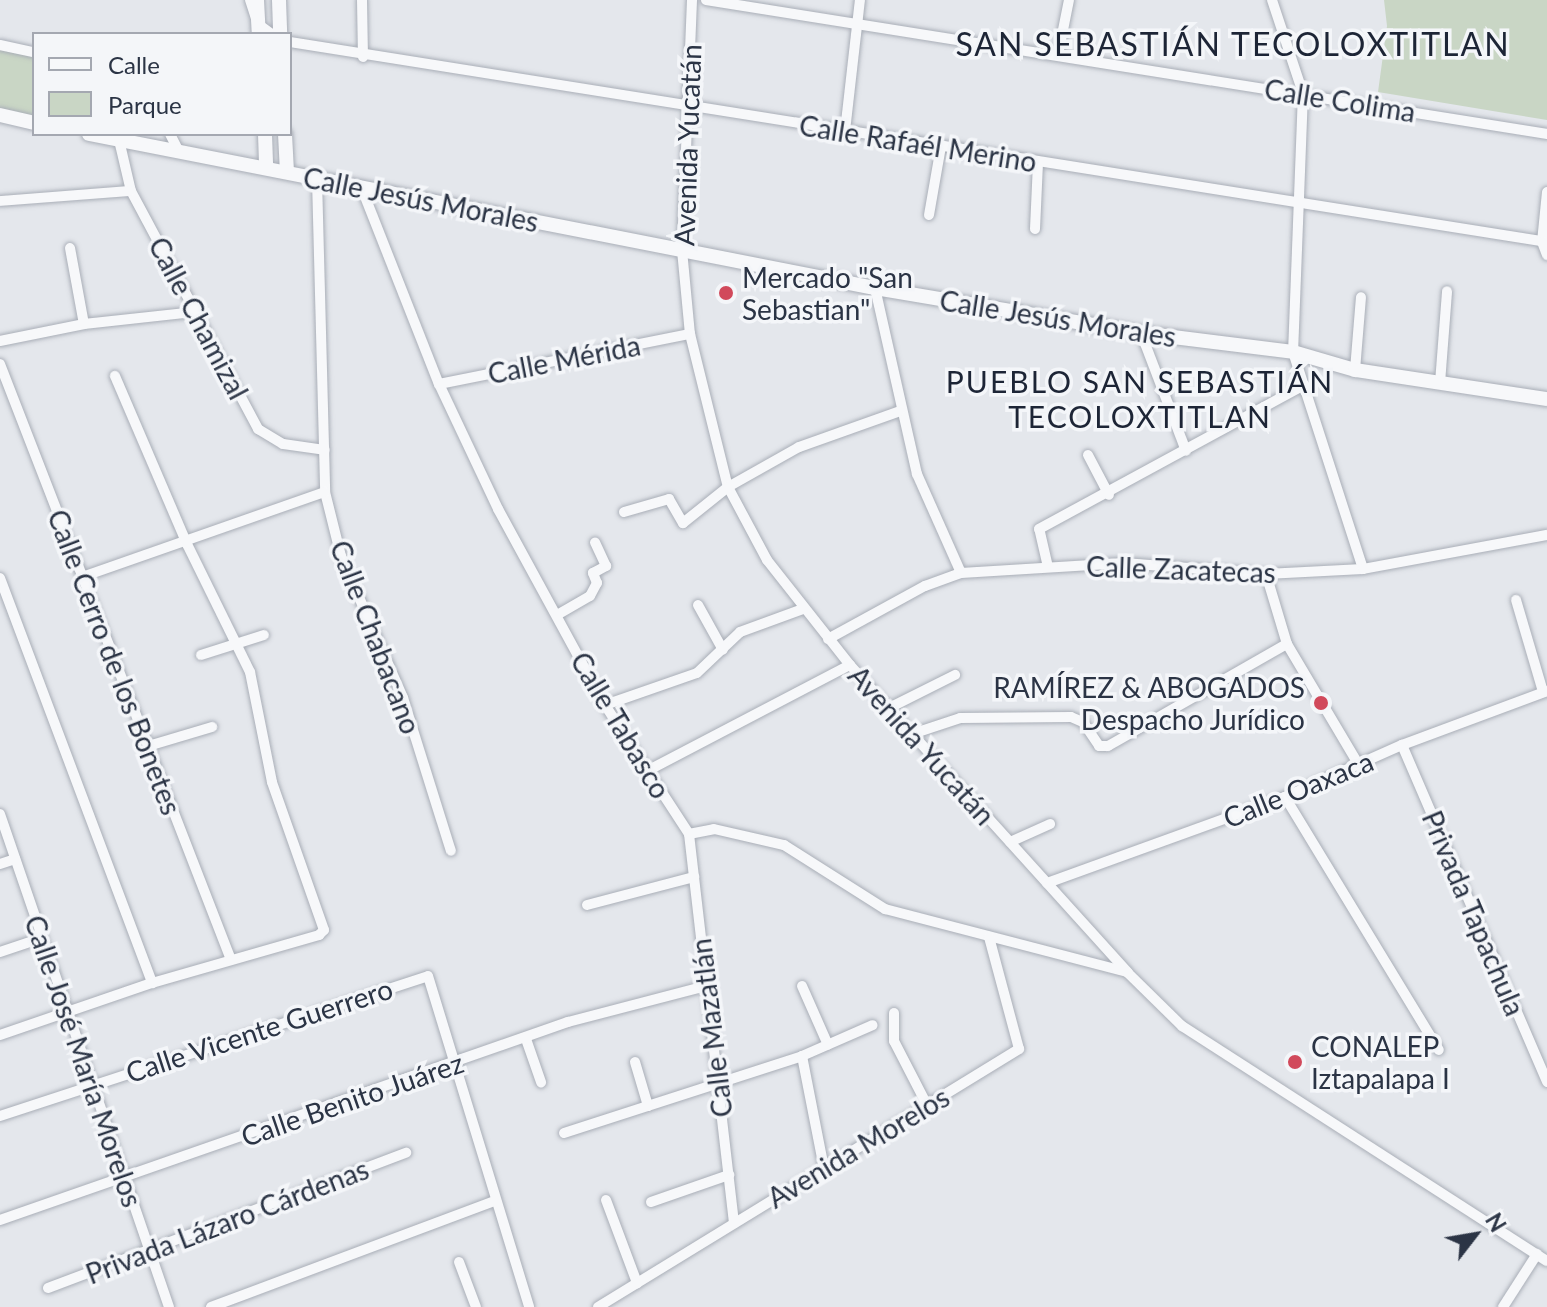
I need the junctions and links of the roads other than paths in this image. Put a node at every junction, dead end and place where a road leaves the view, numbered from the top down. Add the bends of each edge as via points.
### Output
1 (250, 0) edge
2 (257, 0) edge
3 (279, 0) edge
4 (362, 0) edge
5 (692, 0) edge
6 (706, 0) edge
7 (860, 0) edge
8 (1069, 0) edge
9 (1272, 0) edge
10 (856, 24) junction
11 (258, 29) edge
12 (280, 32) edge
13 (292, 42) edge
14 (0, 45) edge
15 (32, 52) edge
16 (1058, 55) junction
17 (363, 57) junction
18 (1303, 93) junction
19 (688, 106) junction
20 (0, 115) edge
21 (32, 123) edge
22 (845, 131) junction
23 (1547, 134) edge
24 (99, 136) edge
25 (171, 136) edge
26 (265, 136) edge
27 (285, 136) edge
28 (119, 140) junction
29 (941, 146) junction
30 (178, 150) junction
31 (1038, 162) junction
32 (266, 168) junction
33 (287, 172) junction
34 (317, 179) junction
35 (362, 189) junction
36 (131, 191) junction
37 (1547, 192) edge
38 (0, 201) edge
39 (1298, 203) junction
40 (929, 215) dead end
41 (1035, 229) dead end
42 (1544, 242) edge
43 (70, 248) dead end
44 (682, 250) junction
45 (1547, 255) edge
46 (875, 288) junction
47 (1447, 291) dead end
48 (1361, 297) dead end
49 (195, 312) junction
50 (84, 324) junction
51 (1141, 333) junction
52 (690, 334) junction
53 (0, 341) edge
54 (1293, 352) junction
55 (0, 364) edge
56 (1355, 370) junction
57 (115, 376) dead end
58 (1440, 383) junction
59 (439, 384) junction
60 (1304, 385) junction
61 (1547, 399) edge
62 (900, 411) junction
63 (325, 450) junction
64 (1186, 451) junction
65 (1088, 455) dead end
66 (728, 487) junction
67 (325, 492) junction
68 (1109, 495) junction
69 (624, 512) dead end
70 (1547, 535) edge
71 (595, 542) dead end
72 (187, 544) junction
73 (1048, 567) junction
74 (1363, 569) junction
75 (961, 573) junction
76 (1266, 574) junction
77 (82, 577) junction
78 (0, 578) edge
79 (1516, 600) dead end
80 (698, 605) dead end
81 (803, 609) junction
82 (557, 615) junction
83 (264, 635) dead end
84 (828, 639) junction
85 (238, 644) junction
86 (1287, 644) junction
87 (723, 650) junction
88 (201, 655) dead end
89 (850, 665) junction
90 (955, 675) dead end
91 (1545, 692) edge
92 (605, 705) junction
93 (889, 708) junction
94 (212, 727) dead end
95 (912, 734) junction
96 (1402, 745) junction
97 (148, 746) junction
98 (1360, 767) junction
99 (647, 771) junction
100 (1285, 797) junction
101 (0, 814) edge
102 (1050, 824) dead end
103 (689, 834) junction
104 (1010, 842) junction
105 (451, 851) dead end
106 (15, 859) junction
107 (0, 864) edge
108 (694, 877) junction
109 (1047, 883) junction
110 (587, 905) dead end
111 (989, 937) junction
112 (42, 938) junction
113 (0, 952) edge
114 (231, 960) junction
115 (1128, 973) junction
116 (152, 983) junction
117 (706, 986) junction
118 (802, 986) dead end
119 (68, 1013) junction
120 (894, 1013) dead end
121 (873, 1025) dead end
122 (0, 1035) edge
123 (526, 1039) junction
124 (828, 1045) junction
125 (1439, 1050) dead end
126 (802, 1056) junction
127 (458, 1062) junction
128 (635, 1062) dead end
129 (541, 1082) dead end
130 (1547, 1082) edge
131 (92, 1083) junction
132 (718, 1084) junction
133 (927, 1105) junction
134 (648, 1106) junction
135 (0, 1116) edge
136 (564, 1133) dead end
137 (406, 1153) dead end
138 (824, 1168) junction
139 (729, 1175) junction
140 (125, 1179) junction
141 (606, 1200) dead end
142 (495, 1201) junction
143 (651, 1202) dead end
144 (0, 1220) edge
145 (734, 1223) junction
146 (150, 1252) junction
147 (1542, 1258) edge
148 (459, 1262) dead end
149 (637, 1283) junction
150 (48, 1288) dead end
151 (169, 1307) edge
152 (211, 1307) edge
153 (476, 1307) edge
154 (529, 1307) edge
155 (598, 1307) edge
156 (1503, 1307) edge

1 - 11 street
2 - 11 street
3 - 12 street
4 - 17 street
5 - 19 street, Avenida Yucatán
6 - 10 street, Calle Colima
7 - 10 street
8 - 16 street
9 - 18 street
10 - 16 street, Calle Colima
10 - 22 street
13 - 17 street, Calle Rafaél Merino
14 - 15 street
16 - 18 street, Calle Colima
17 - 19 street, Calle Rafaél Merino
18 - 23 street, Calle Colima
18 - 39 street
19 - 22 street, Calle Rafaél Merino
19 - 44 street, Avenida Yucatán
20 - 21 street
22 - 29 street, Calle Rafaél Merino
24 - 28 street, Calle Jesús Morales
25 - 30 street
26 - 32 street
27 - 33 street
28 - 30 street, Calle Jesús Morales
28 - 36 street, Calle Chamizal
29 - 31 street, Calle Rafaél Merino
29 - 40 street
30 - 32 street, Calle Jesús Morales
31 - 39 street, Calle Rafaél Merino
31 - 41 street
32 - 33 street, Calle Jesús Morales
33 - 34 street, Calle Jesús Morales
34 - 35 street, Calle Jesús Morales
34 - 63 street, Calle Chabacano
35 - 44 street, Calle Jesús Morales
35 - 59 street, Calle Tabasco
36 - 38 street
36 - 49 street, Calle Chamizal
37 - 42 street
39 - 42 street, Calle Rafaél Merino
39 - 54 street
42 - 45 street
43 - 50 street
44 - 46 street, Calle Jesús Morales
44 - 52 street, Avenida Yucatán
46 - 51 street, Calle Jesús Morales
46 - 62 street
47 - 58 street
48 - 56 street
49 - 50 street
49 - 63 street, Calle Chamizal via 258,429 283,444
50 - 53 street
51 - 54 street, Calle Jesús Morales
51 - 64 street
52 - 59 street, Calle Mérida
52 - 66 street, Avenida Yucatán
54 - 56 street, Calle Jesús Morales
54 - 60 street
55 - 77 street, Calle Cerro de los Bonetes
56 - 58 street, Calle Jesús Morales
57 - 72 street
58 - 61 street, Calle Jesús Morales
59 - 82 street, Calle Tabasco
60 - 64 street
60 - 74 street
62 - 66 street via 799,447
62 - 75 street via 917,474
63 - 67 street, Calle Chabacano
64 - 68 street
65 - 68 street
66 - 69 street via 683,523 669,499
66 - 81 street, Avenida Yucatán via 767,560
67 - 72 street
67 - 105 street, Calle Chabacano via 341,556 403,698
68 - 73 street via 1039,529
70 - 74 street, Calle Zacatecas
71 - 82 street via 606,566 593,573 597,583 590,596
72 - 77 street
72 - 85 street
73 - 75 street, Calle Zacatecas
73 - 76 street, Calle Zacatecas via 1124,563
74 - 76 street, Calle Zacatecas
75 - 84 street, Calle Zacatecas via 925,586
76 - 86 street
77 - 97 street, Calle Cerro de los Bonetes
78 - 116 street
79 - 91 street
80 - 87 street
81 - 84 street, Avenida Yucatán
81 - 87 street via 740,632
82 - 92 street, Calle Tabasco
83 - 85 street
84 - 89 street, Avenida Yucatán
85 - 88 street
85 - 114 street via 250,672 272,782 324,924 319,935
86 - 95 street via 1108,746 1099,746 1083,722 1071,717 960,718
86 - 98 street
87 - 92 street via 697,673
89 - 93 street, Avenida Yucatán
89 - 99 street
90 - 93 street
91 - 96 street, Calle Oaxaca
92 - 99 street, Calle Tabasco
93 - 95 street, Avenida Yucatán
94 - 97 street
95 - 104 street, Avenida Yucatán
96 - 98 street, Calle Oaxaca
96 - 130 street, Privada Tapachula
97 - 114 street, Calle Cerro de los Bonetes
98 - 100 street, Calle Oaxaca
99 - 103 street, Calle Tabasco
100 - 109 street, Calle Oaxaca
100 - 125 street
101 - 106 street, Calle José María Morelos
102 - 104 street
103 - 108 street, Calle Mazatlán
103 - 111 street via 714,829 784,845 885,909
104 - 109 street, Avenida Yucatán
106 - 107 street
106 - 112 street, Calle José María Morelos
108 - 110 street
108 - 117 street, Calle Mazatlán
109 - 115 street, Avenida Yucatán
111 - 115 street
111 - 133 street, Avenida Morelos via 1019,1049
112 - 113 street
112 - 119 street, Calle José María Morelos
114 - 116 street
115 - 147 street, Avenida Yucatán via 1182,1026
116 - 119 street
117 - 123 street, Calle Benito Juárez via 568,1022
117 - 132 street, Calle Mazatlán
118 - 124 street
119 - 122 street
119 - 131 street, Calle José María Morelos
120 - 133 street via 894,1041
121 - 124 street
123 - 127 street, Calle Benito Juárez
123 - 129 street
124 - 126 street
126 - 132 street
126 - 138 street
127 - 131 street, Calle Vicente Guerrero via 428,976
127 - 140 street, Calle Benito Juárez
127 - 142 street
128 - 134 street
131 - 135 street, Calle Vicente Guerrero
131 - 140 street, Calle José María Morelos
132 - 134 street
132 - 139 street, Calle Mazatlán
133 - 138 street, Avenida Morelos
134 - 136 street
137 - 146 street, Privada Lázaro Cárdenas
138 - 145 street, Avenida Morelos
139 - 143 street
139 - 145 street, Calle Mazatlán
140 - 144 street, Calle Benito Juárez
140 - 146 street, Calle José María Morelos
141 - 149 street
142 - 152 street
142 - 154 street
145 - 149 street, Avenida Morelos
146 - 150 street, Privada Lázaro Cárdenas
146 - 151 street, Calle José María Morelos
147 - 156 street
148 - 153 street
149 - 155 street, Avenida Morelos

